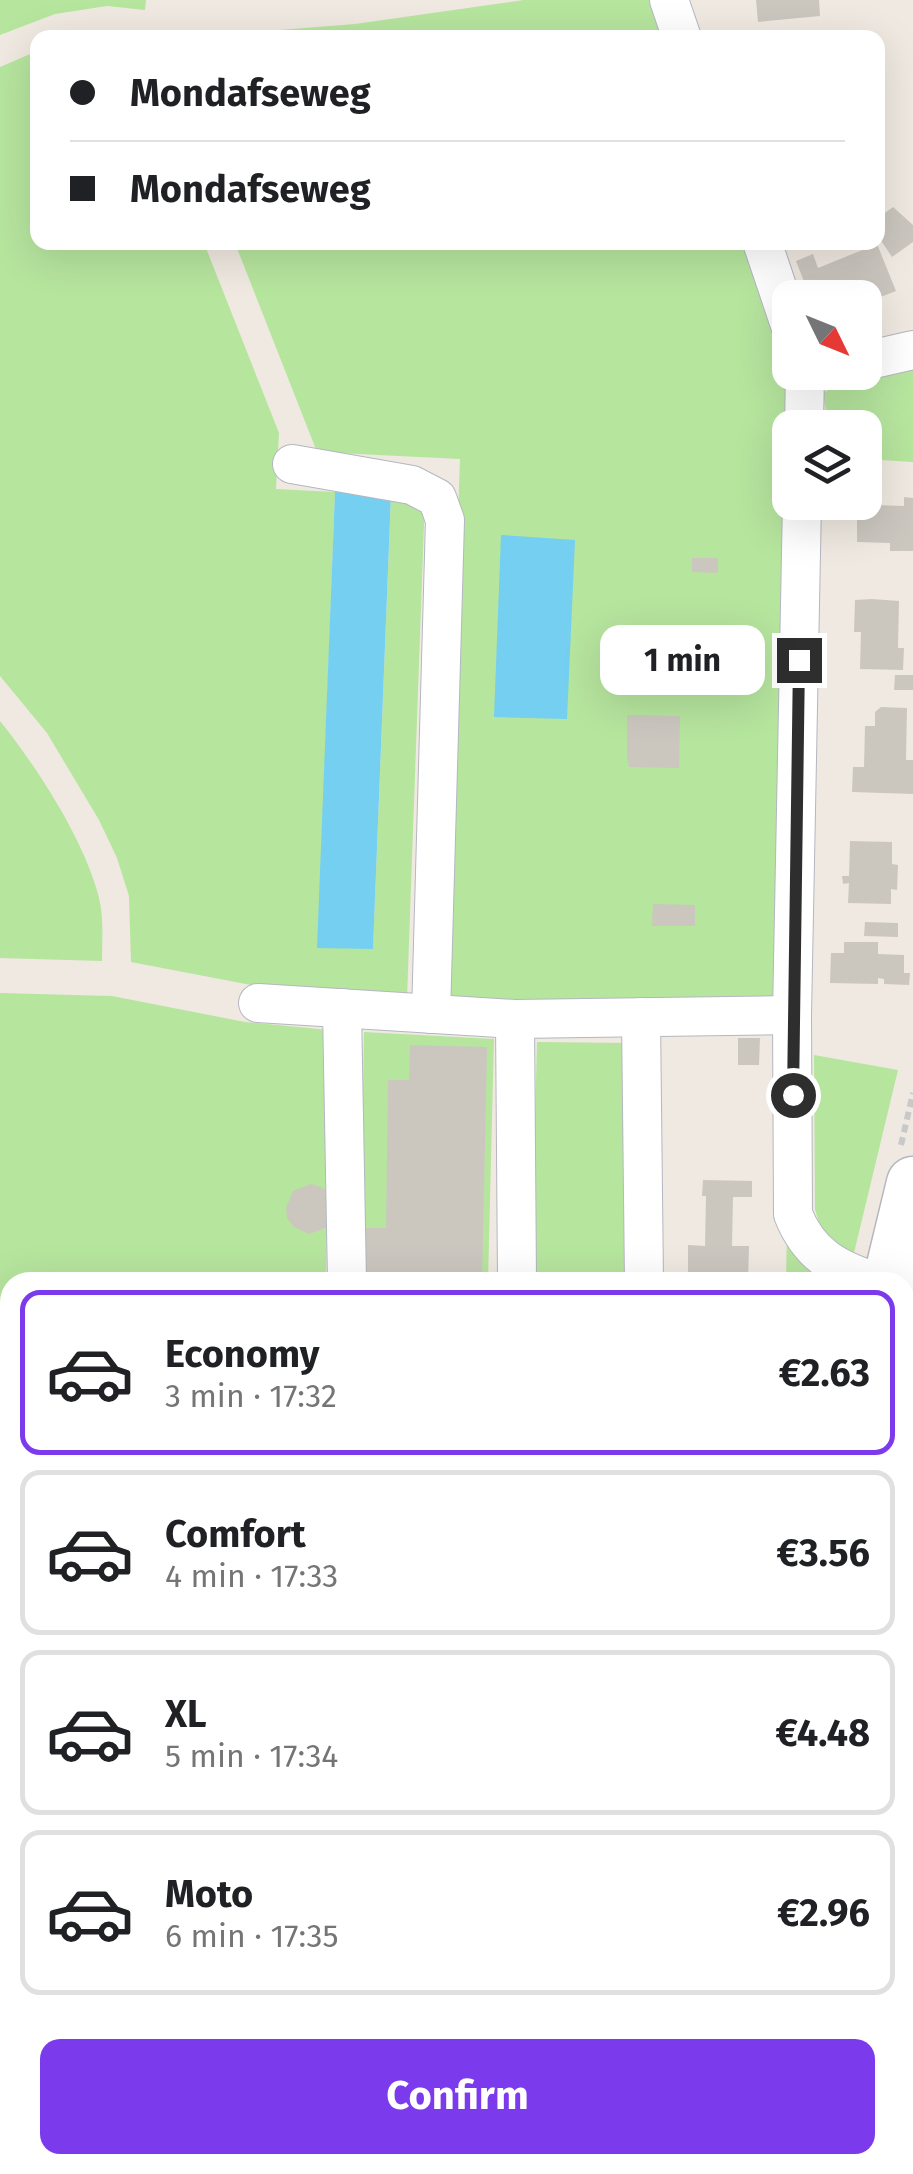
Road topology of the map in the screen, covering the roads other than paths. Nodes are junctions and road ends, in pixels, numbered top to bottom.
1 (669, 0) edge
2 (679, 30) edge
3 (765, 250) edge
4 (775, 280) edge
5 (913, 350) edge
6 (882, 357) edge
7 (292, 464) dead end
8 (802, 520) edge
9 (258, 1003) dead end
10 (342, 1008) junction
11 (431, 1014) junction
12 (792, 1015) junction
13 (641, 1017) junction
14 (515, 1019) junction
15 (913, 1182) edge
16 (347, 1272) edge
17 (518, 1272) edge
18 (644, 1272) edge
19 (847, 1272) edge
20 (891, 1272) edge

1 - 2 street
3 - 4 street
5 - 6 street
7 - 11 street
8 - 12 street
9 - 10 street
10 - 11 street
10 - 16 street
11 - 14 street
12 - 13 street
12 - 19 street
13 - 14 street
13 - 18 street
14 - 17 street
15 - 20 main road

